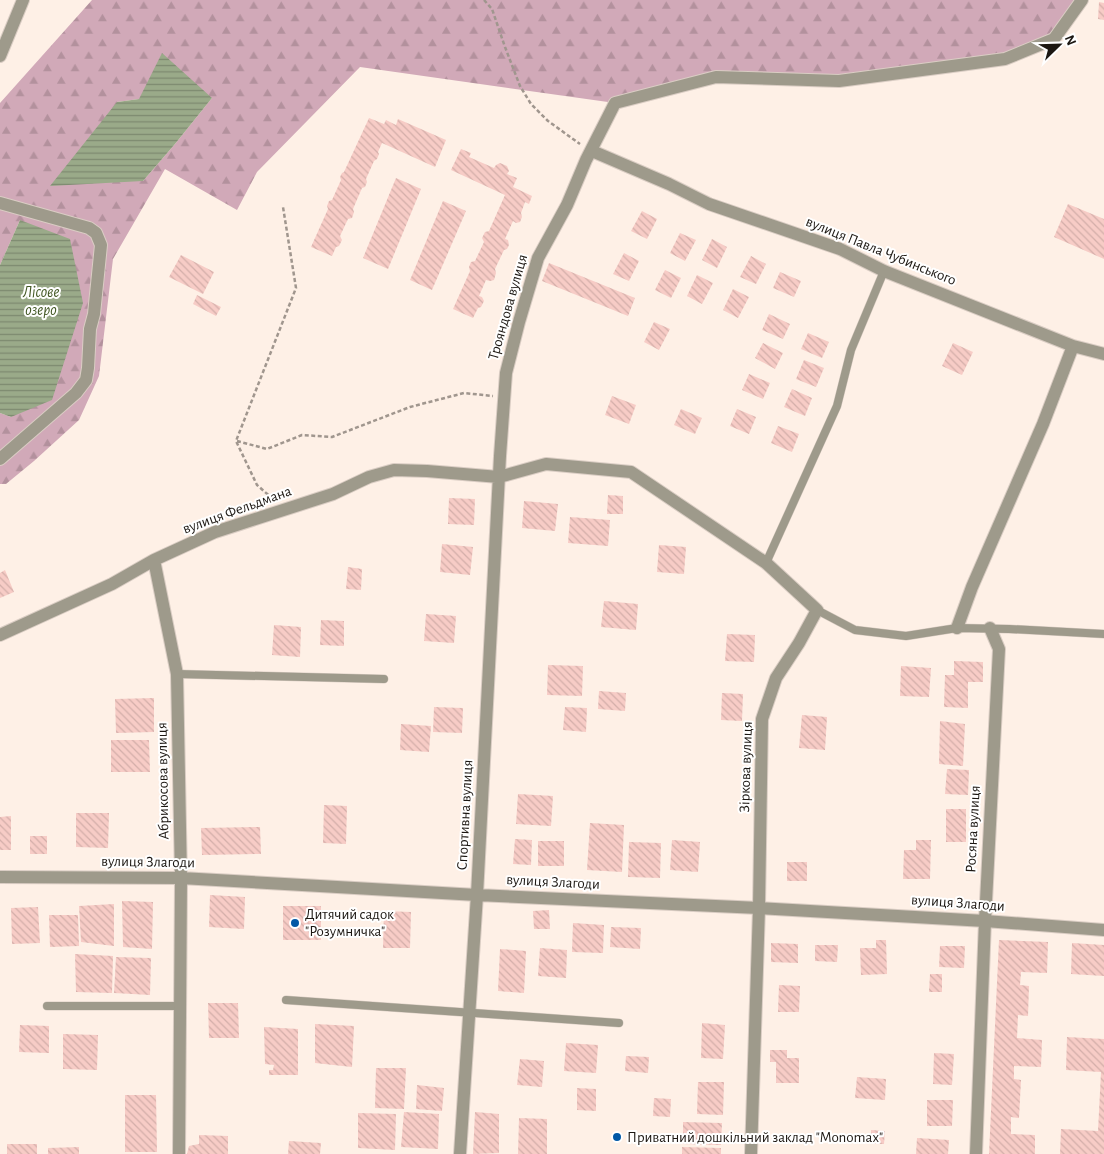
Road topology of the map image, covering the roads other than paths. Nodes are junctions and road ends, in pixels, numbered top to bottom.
1 (23, 0) edge
2 (1082, 0) edge
3 (0, 56) edge
4 (592, 151) junction
5 (0, 203) edge
6 (884, 271) junction
7 (1073, 346) junction
8 (1104, 354) edge
9 (0, 459) edge
10 (500, 477) junction
11 (154, 560) junction
12 (766, 563) junction
13 (818, 610) junction
14 (957, 628) junction
15 (990, 628) junction
16 (1104, 634) edge
17 (0, 635) edge
18 (178, 674) junction
19 (384, 679) dead end
20 (0, 877) edge
21 (181, 878) junction
22 (477, 895) junction
23 (760, 908) junction
24 (985, 921) junction
25 (1104, 930) edge
26 (286, 1000) dead end
27 (47, 1006) dead end
28 (180, 1006) junction
29 (469, 1012) junction
30 (619, 1023) dead end
31 (179, 1154) edge
32 (460, 1154) edge
33 (750, 1154) edge
34 (976, 1154) edge

1 - 3 street
2 - 4 street, Трояндова вулиця
4 - 6 street, вулиця Павла Чубинського
4 - 10 street, Трояндова вулиця
5 - 9 street
6 - 7 street, вулиця Павла Чубинського
6 - 12 lane
7 - 8 street, вулиця Павла Чубинського
7 - 14 street
10 - 11 street, вулиця Фельдмана
10 - 12 street
10 - 22 street, Спортивна вулиця
11 - 17 street, вулиця Фельдмана
11 - 18 street, Абрикосова вулиця
12 - 13 street
13 - 14 lane
13 - 23 street, Зіркова вулиця
14 - 15 lane
15 - 16 lane
15 - 24 street, Росяна вулиця
18 - 19 lane
18 - 21 street, Абрикосова вулиця
20 - 21 street, вулиця Злагоди
21 - 22 street, вулиця Злагоди
21 - 28 street, Абрикосова вулиця
22 - 23 street, вулиця Злагоди
22 - 29 street, Спортивна вулиця
23 - 24 street, вулиця Злагоди
23 - 33 street, Зіркова вулиця
24 - 25 street, вулиця Злагоди
24 - 34 street, Росяна вулиця
26 - 29 lane
27 - 28 lane
28 - 31 street, Абрикосова вулиця
29 - 30 lane
29 - 32 street, Спортивна вулиця

